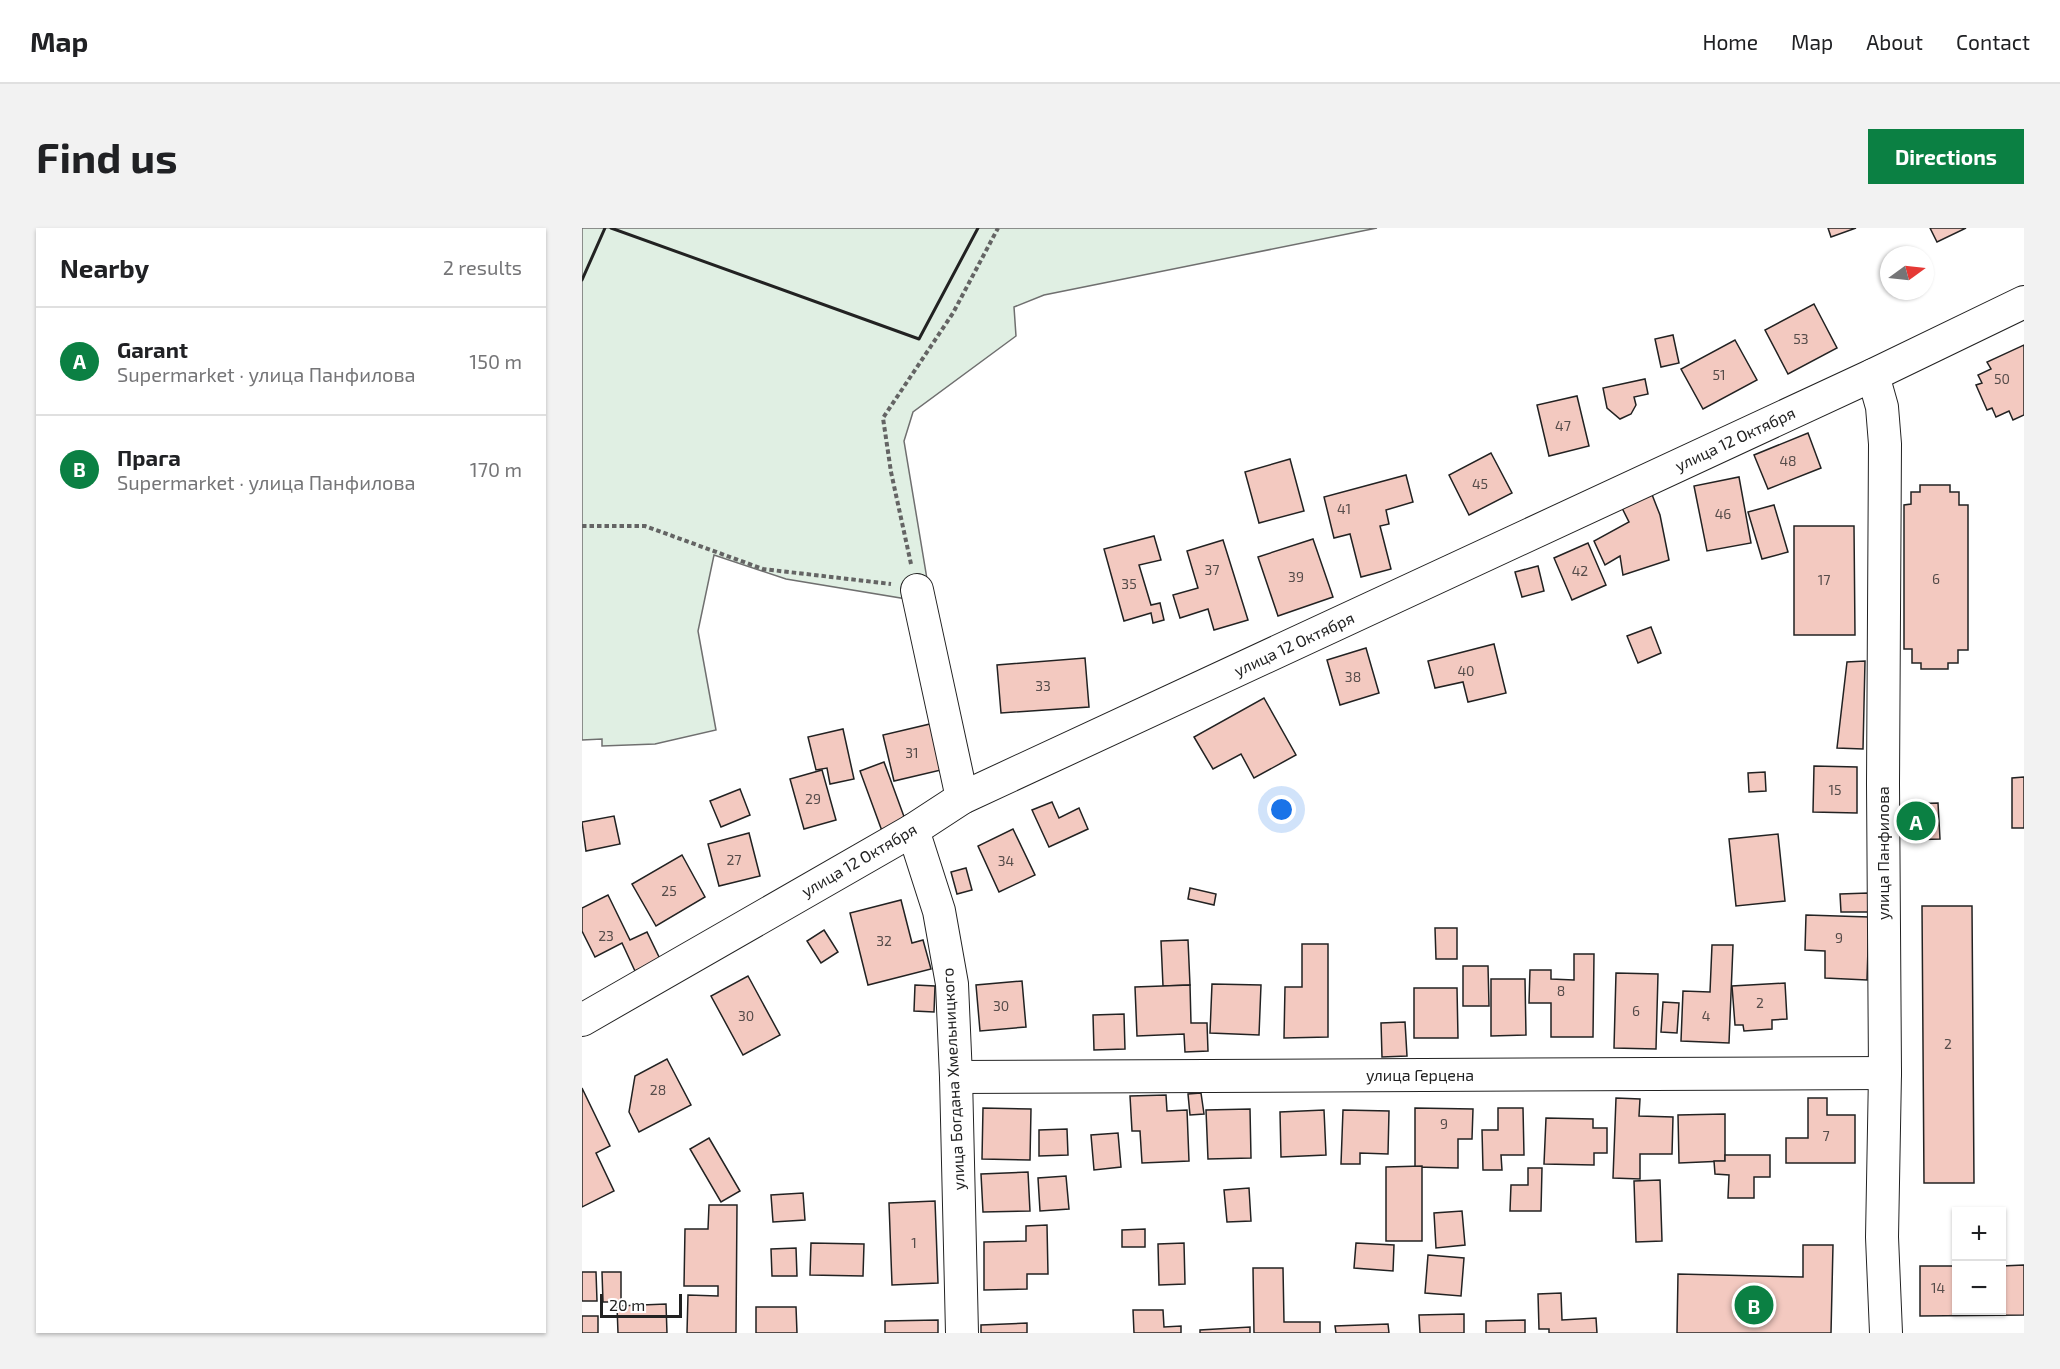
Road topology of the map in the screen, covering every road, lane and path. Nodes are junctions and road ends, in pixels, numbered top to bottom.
1 (998, 228) edge
2 (2024, 302) edge
3 (1873, 375) junction
4 (582, 526) edge
5 (916, 590) junction
6 (962, 798) junction
7 (913, 830) junction
8 (582, 1020) edge
9 (1885, 1073) junction
10 (956, 1077) junction
11 (962, 1333) edge
12 (1886, 1333) edge

1 - 5 path
2 - 3 street, улица 12 Октября
3 - 6 street, улица 12 Октября
3 - 9 street, улица Панфилова
4 - 5 path
5 - 6 street
6 - 7 street, улица 12 Октября
7 - 8 street, улица 12 Октября
7 - 10 street, улица Богдана Хмельницкого
9 - 10 street, улица Герцена
9 - 12 street, улица Панфилова
10 - 11 street, улица Богдана Хмельницкого

